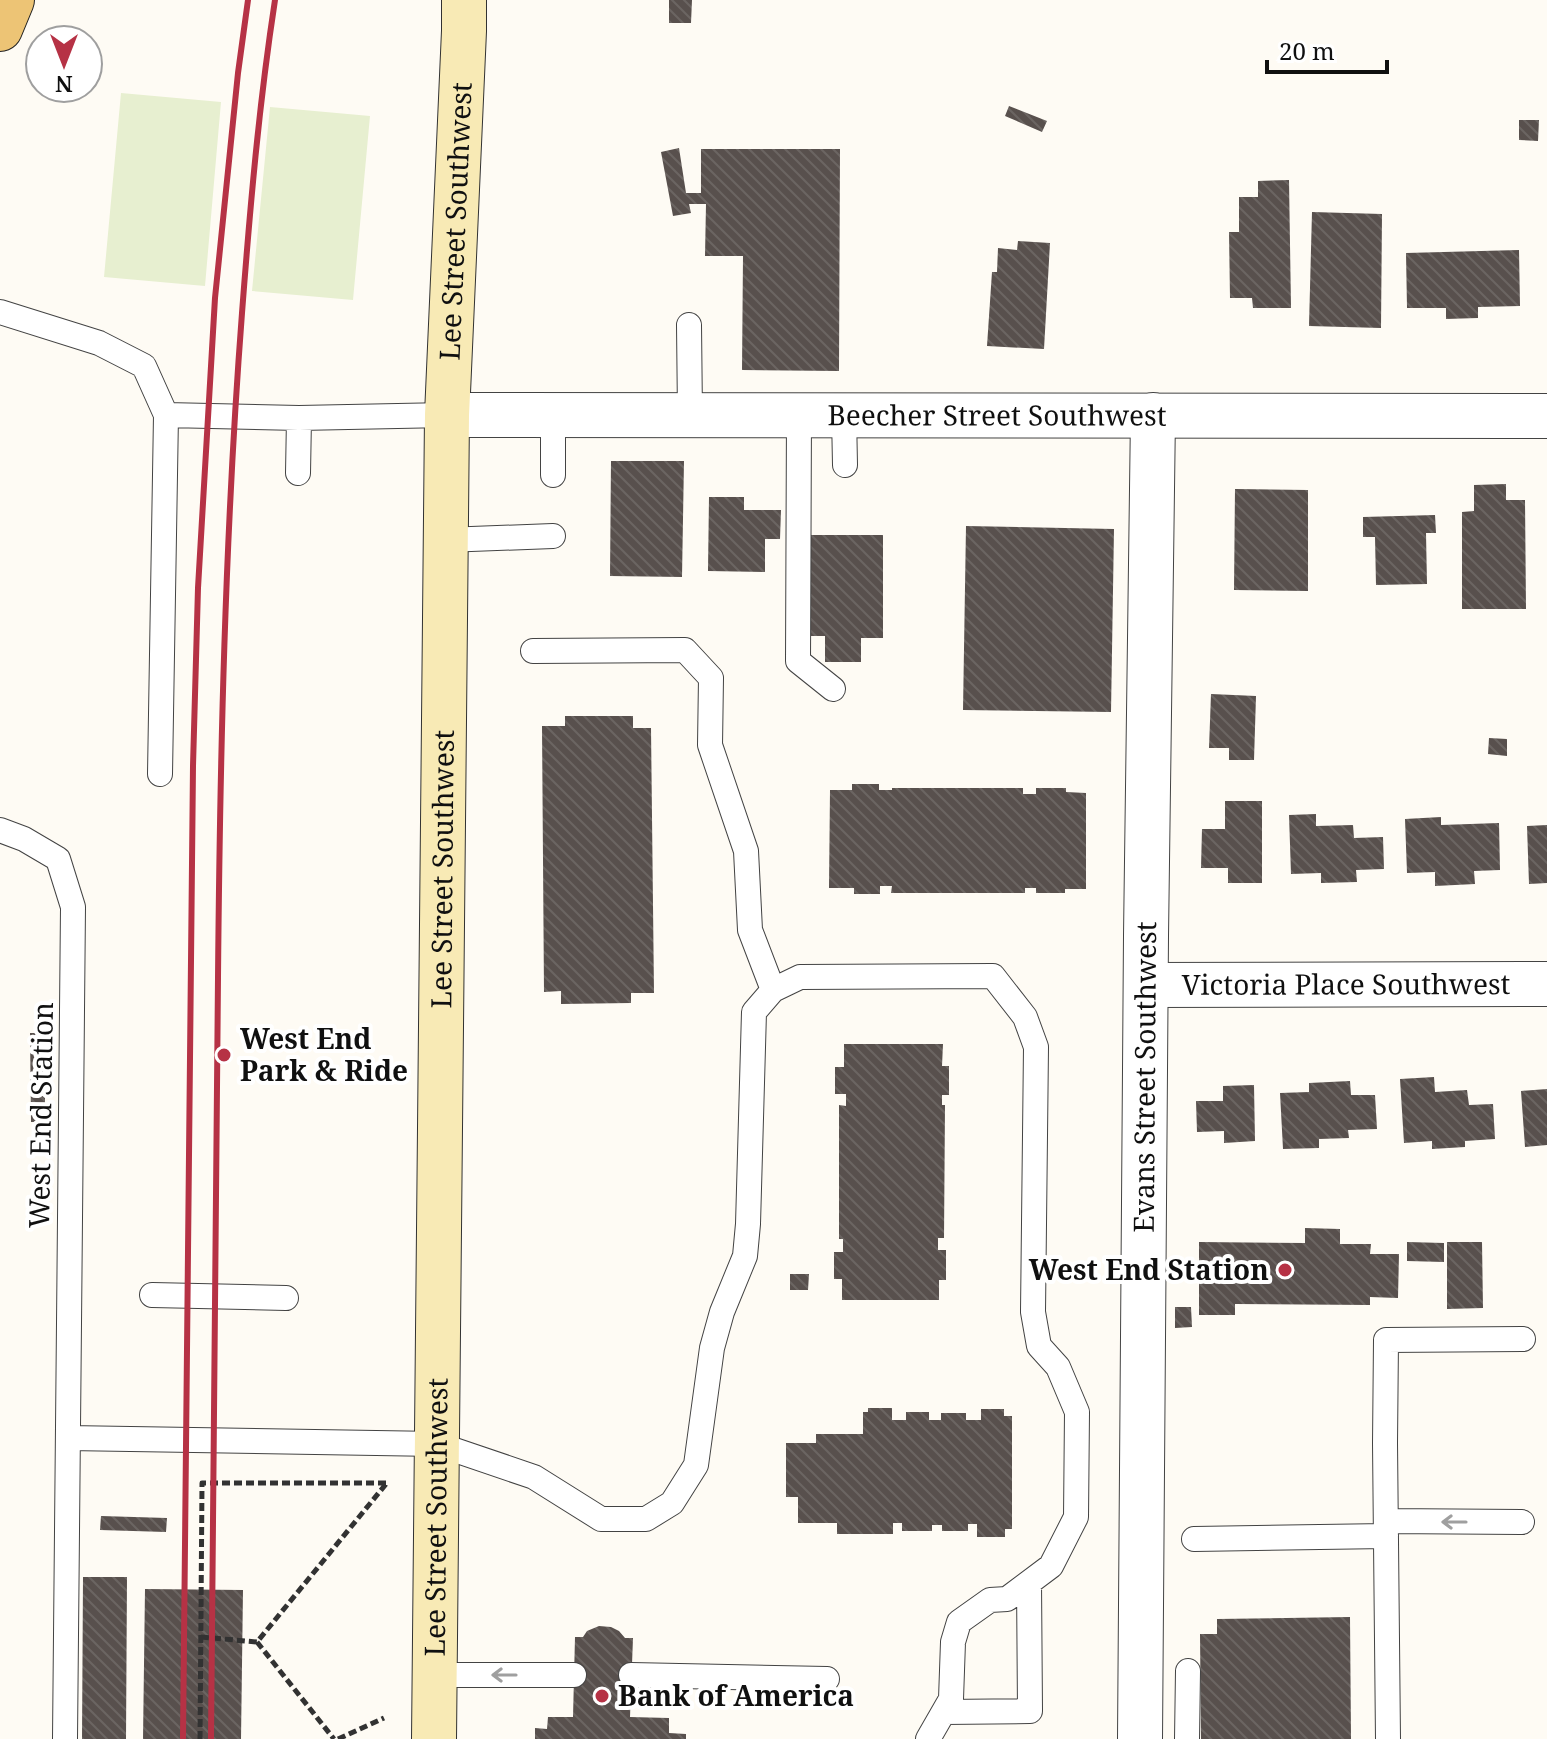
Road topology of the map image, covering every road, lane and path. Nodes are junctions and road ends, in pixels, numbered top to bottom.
1 (12, 0) edge
2 (464, 0) edge
3 (0, 29) edge
4 (0, 312) edge
5 (689, 325) dead end
6 (166, 415) junction
7 (447, 415) junction
8 (553, 415) junction
9 (690, 415) junction
10 (799, 415) junction
11 (844, 415) junction
12 (1153, 415) junction
13 (1547, 416) edge
14 (299, 418) junction
15 (845, 465) dead end
16 (298, 473) dead end
17 (553, 475) dead end
18 (553, 536) dead end
19 (445, 540) junction
20 (533, 651) dead end
21 (833, 689) dead end
22 (160, 774) dead end
23 (0, 830) edge
24 (1547, 984) edge
25 (1146, 985) junction
26 (773, 990) junction
27 (152, 1295) dead end
28 (286, 1298) dead end
29 (1523, 1339) dead end
30 (68, 1438) junction
31 (437, 1444) junction
32 (1522, 1522) dead end
33 (1386, 1529) junction
34 (1194, 1539) dead end
35 (1029, 1583) junction
36 (201, 1637) junction
37 (257, 1642) junction
38 (1188, 1671) dead end
39 (434, 1675) junction
40 (574, 1675) dead end
41 (631, 1675) dead end
42 (827, 1679) dead end
43 (944, 1712) junction
44 (384, 1718) dead end
45 (65, 1739) edge
46 (200, 1739) edge
47 (336, 1739) edge
48 (434, 1739) edge
49 (928, 1739) edge
50 (1140, 1739) edge
51 (1187, 1739) edge
52 (1388, 1739) edge

1 - 3 main road
2 - 7 street, Lee Street Southwest
4 - 6 lane
5 - 9 lane
6 - 14 lane
6 - 22 lane
7 - 8 street, Beecher Street Southwest
7 - 14 lane
7 - 19 street, Lee Street Southwest
8 - 9 street, Beecher Street Southwest
8 - 17 lane
9 - 10 street, Beecher Street Southwest
10 - 11 street, Beecher Street Southwest
10 - 21 lane
11 - 12 street, Beecher Street Southwest
11 - 15 lane
12 - 13 street, Beecher Street Southwest
12 - 25 street, Evans Street Southwest
14 - 16 lane
18 - 19 lane
19 - 31 street, Lee Street Southwest
20 - 26 lane
23 - 30 lane, West End Station
24 - 25 street, Victoria Place Southwest
25 - 50 street, Evans Street Southwest
26 - 31 lane
26 - 35 lane
27 - 28 lane
29 - 33 lane
30 - 31 lane
30 - 45 lane, West End Station
31 - 39 street, Lee Street Southwest
32 -> 33 lane
33 - 34 lane
33 - 52 lane
35 - 43 lane
35 - 43 lane
36 - 37 path
36 - 37 path
36 - 46 path
37 - 47 path
38 - 51 lane
40 -> 39 lane
39 - 48 street, Lee Street Southwest
41 - 42 lane
43 - 49 lane
44 - 47 path

